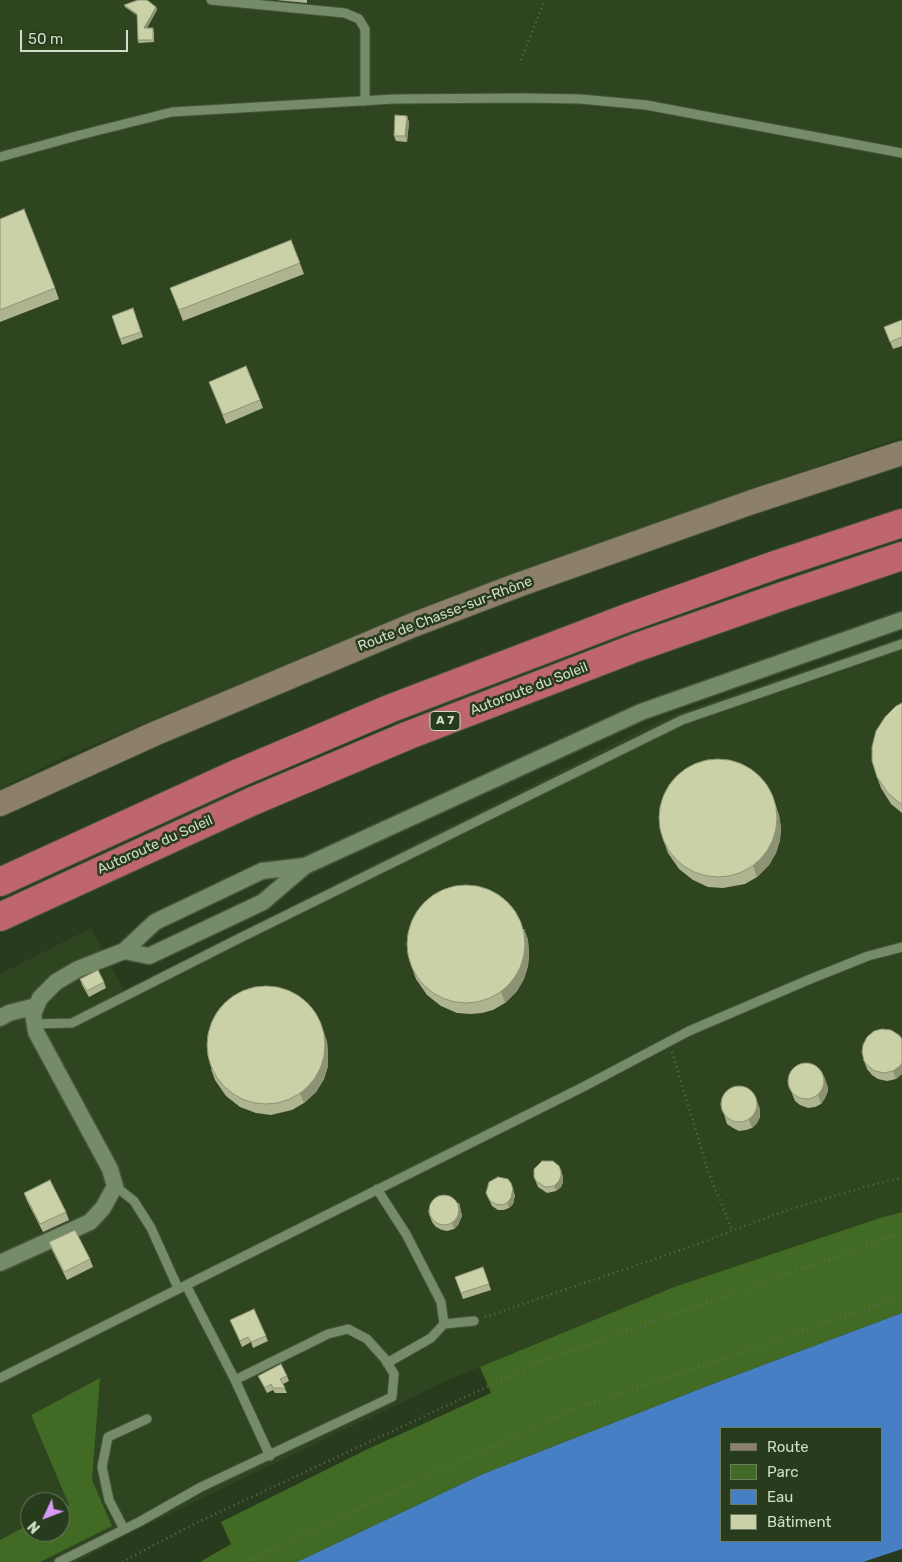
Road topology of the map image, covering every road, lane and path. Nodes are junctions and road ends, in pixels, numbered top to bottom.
1 (211, 0) edge
2 (545, 0) edge
3 (521, 60) dead end
4 (365, 101) junction
5 (902, 153) edge
6 (0, 157) edge
7 (902, 453) edge
8 (902, 523) edge
9 (902, 556) edge
10 (902, 620) edge
11 (902, 644) edge
12 (0, 804) edge
13 (305, 866) junction
14 (0, 882) edge
15 (0, 917) edge
16 (902, 947) edge
17 (124, 951) junction
18 (36, 1006) junction
19 (0, 1018) edge
20 (34, 1024) junction
21 (668, 1042) junction
22 (902, 1178) edge
23 (115, 1186) junction
24 (377, 1189) junction
25 (732, 1230) junction
26 (902, 1233) edge
27 (0, 1264) edge
28 (182, 1287) junction
29 (902, 1297) edge
30 (474, 1321) joint
31 (444, 1324) junction
32 (387, 1363) junction
33 (0, 1378) edge
34 (235, 1380) junction
35 (147, 1419) dead end
36 (270, 1456) junction
37 (124, 1529) junction
38 (59, 1562) edge
39 (122, 1562) edge
40 (244, 1562) edge

1 - 4 lane
2 - 3 path
4 - 5 lane
4 - 6 lane
7 - 12 main road, Route de Chasse-sur-Rhône
8 - 14 highway, A 7
9 - 15 highway, Autoroute du Soleil / A 7
10 - 13 street
11 - 20 lane
13 - 17 street
13 - 17 street
16 - 21 lane
17 - 18 street
18 - 19 street
18 - 20 street
20 - 23 street
21 - 24 lane
21 - 25 path
22 - 25 path
23 - 27 street
23 - 28 lane
24 - 28 lane
24 - 31 lane
25 - 30 path
26 - 39 path
28 - 33 lane
28 - 34 lane
29 - 40 path
30 - 31 lane
31 - 32 lane
32 - 34 lane
32 - 36 lane
34 - 36 lane
35 - 37 lane
36 - 37 lane
37 - 38 lane

